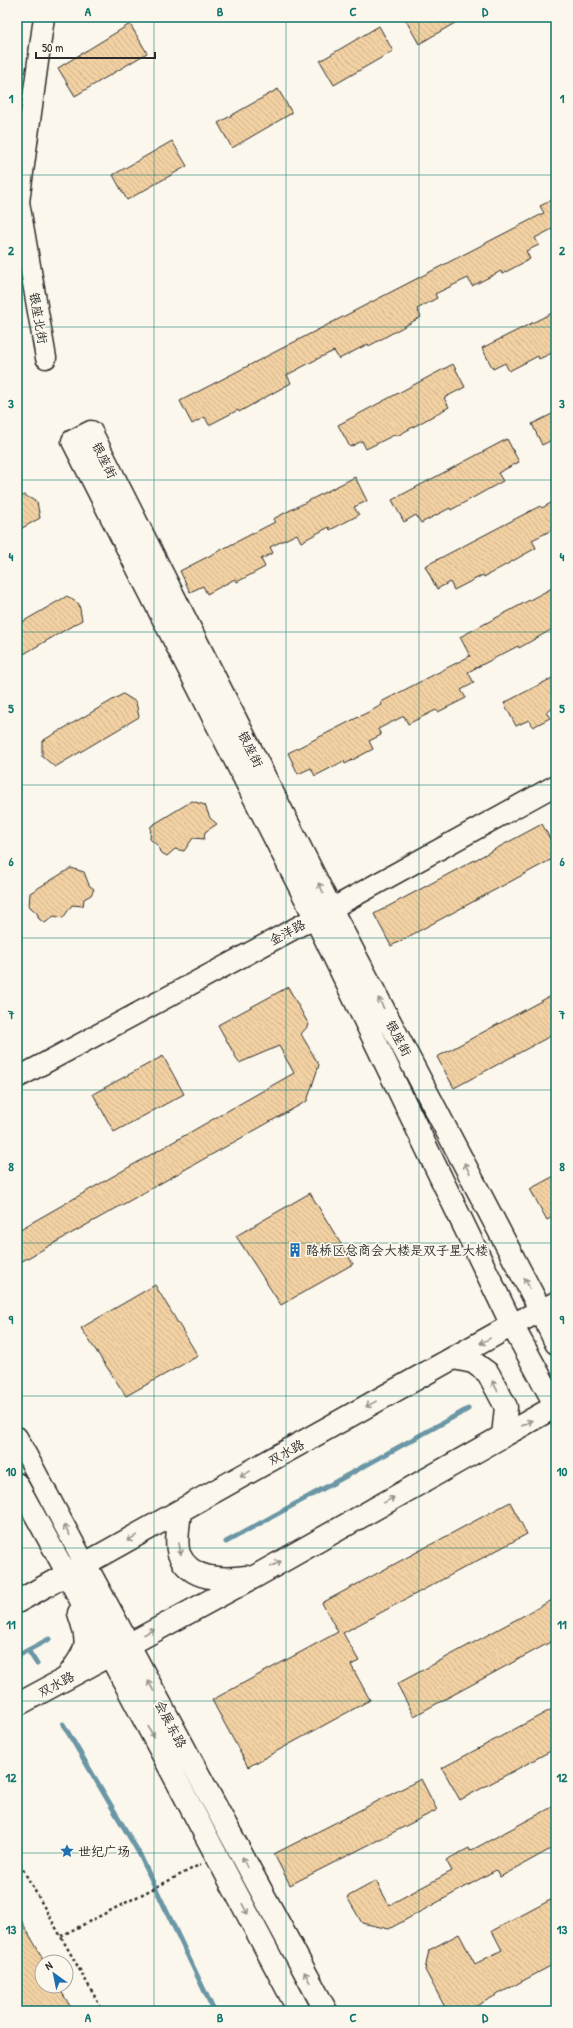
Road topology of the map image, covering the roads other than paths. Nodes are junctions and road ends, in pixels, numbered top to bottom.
1 (44, 17) edge
2 (46, 358) dead end
3 (556, 785) edge
4 (323, 913) junction
5 (17, 1078) edge
6 (549, 1307) edge
7 (512, 1325) junction
8 (556, 1343) edge
9 (454, 1358) junction
10 (556, 1406) edge
11 (503, 1436) junction
12 (17, 1437) edge
13 (17, 1483) edge
14 (180, 1511) junction
15 (76, 1569) junction
16 (256, 1576) junction
17 (26, 1598) edge
18 (119, 1649) junction
19 (66, 1678) junction
20 (17, 1705) edge
21 (299, 2011) edge
22 (326, 2011) edge

1 - 2 street, 银座北街
3 - 4 street, 金洋路
4 -> 4 main road, 银座街
4 - 5 street, 金洋路
6 -> 4 main road, 银座街
4 - 7 main road, 银座街
6 - 7 main road, 双水路
6 - 8 main road, 银座街
7 -> 9 main road, 双水路
7 - 10 main road, 银座街
11 -> 9 main road
9 -> 14 main road, 双水路
11 -> 10 main road, 双水路
16 -> 11 main road, 双水路
15 -> 12 street, 会展东路
13 - 15 street, 会展东路
14 -> 15 main road, 双水路
14 -> 16 main road
15 - 17 main road, 双水路
15 - 18 main road, 会展东路
18 -> 16 main road, 双水路
17 - 19 main road
18 - 19 main road, 双水路
18 -> 21 main road, 会展东路
22 -> 18 main road, 会展东路
19 - 20 main road, 双水路

